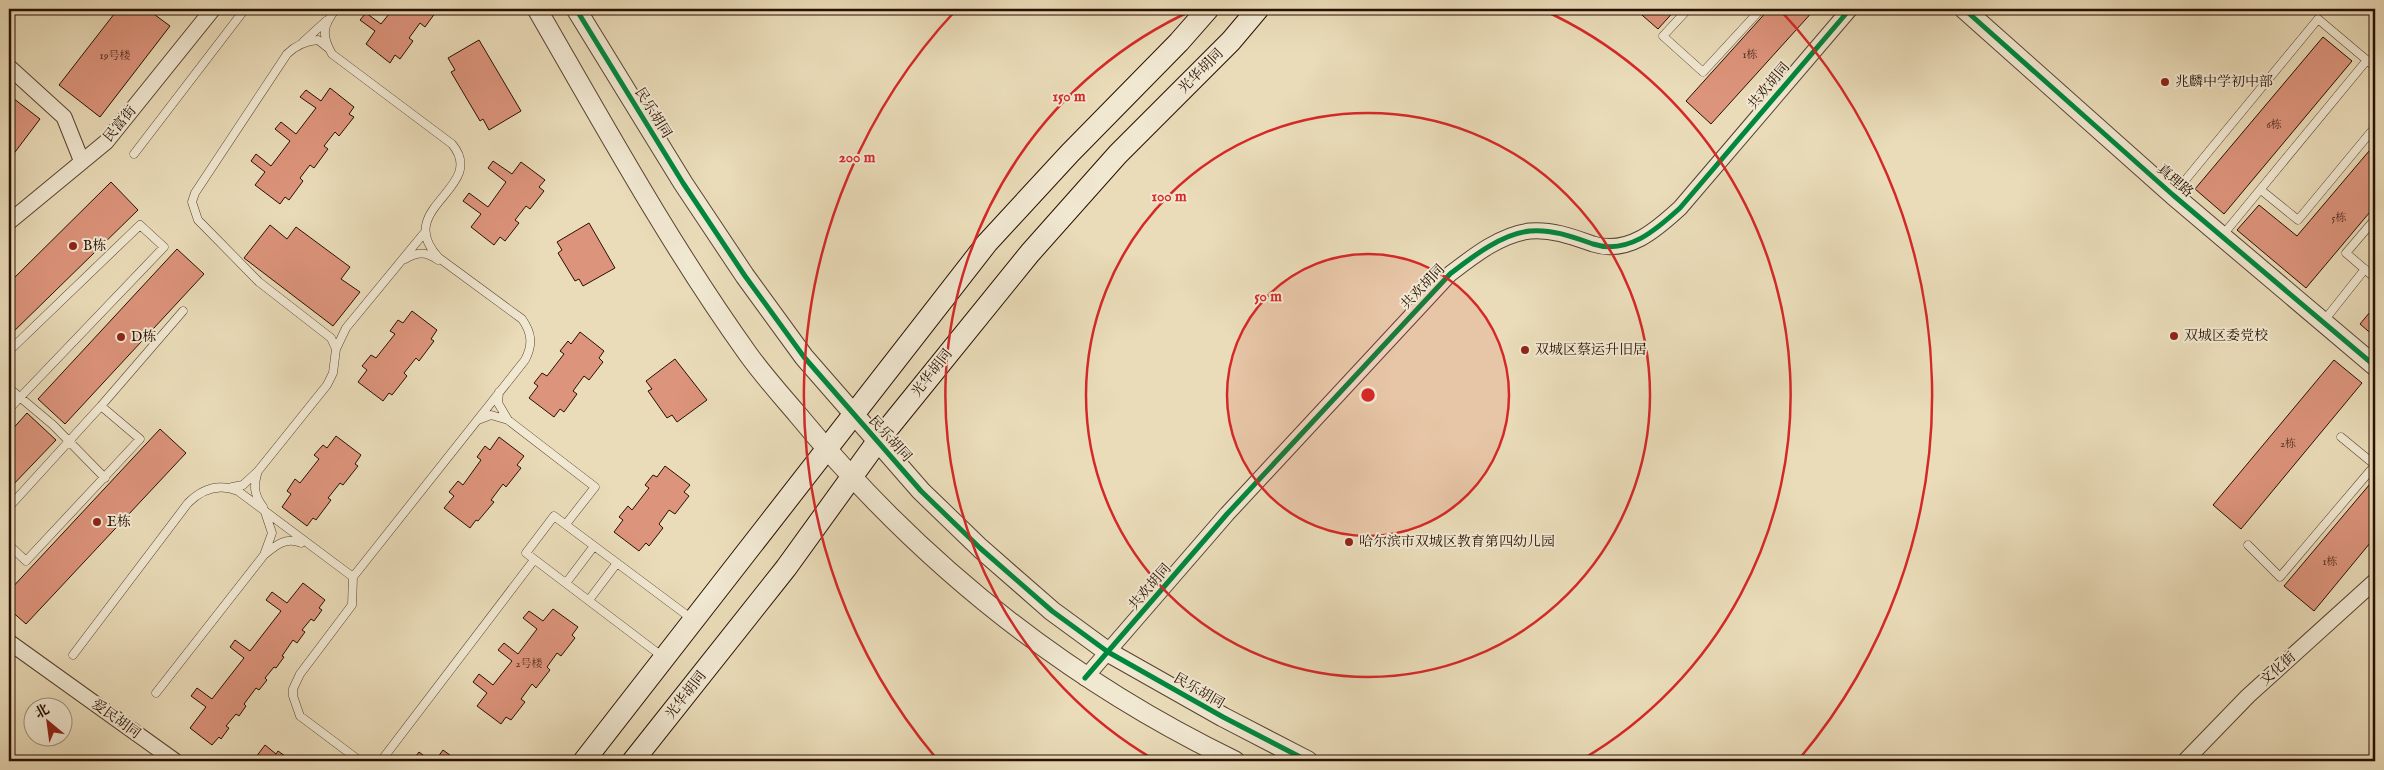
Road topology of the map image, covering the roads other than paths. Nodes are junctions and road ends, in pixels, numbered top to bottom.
1 (213, 9) edge
2 (246, 9) edge
3 (336, 9) edge
4 (536, 9) edge
5 (576, 9) edge
6 (1208, 9) edge
7 (1258, 9) edge
8 (1688, 9) edge
9 (1761, 9) edge
10 (1850, 9) edge
11 (1964, 9) edge
12 (329, 18) junction
13 (301, 43) junction
14 (332, 54) junction
15 (2367, 60) junction
16 (9, 67) edge
17 (2375, 67) edge
18 (2375, 126) edge
19 (134, 154) dead end
20 (82, 162) junction
21 (2261, 190) junction
22 (2173, 195) junction
23 (2375, 219) edge
24 (9, 222) edge
25 (425, 232) junction
26 (2222, 236) junction
27 (399, 263) junction
28 (2364, 269) junction
29 (2375, 278) edge
30 (473, 282) junction
31 (183, 311) dead end
32 (2323, 322) junction
33 (336, 349) junction
34 (9, 351) edge
35 (2375, 366) edge
36 (9, 388) edge
37 (500, 391) junction
38 (20, 398) junction
39 (101, 406) junction
40 (9, 409) edge
41 (852, 414) junction
42 (508, 420) junction
43 (473, 424) junction
44 (2341, 437) dead end
45 (69, 442) junction
46 (877, 442) junction
47 (825, 448) junction
48 (258, 471) junction
49 (851, 477) junction
50 (105, 478) junction
51 (229, 487) junction
52 (9, 507) edge
53 (266, 512) junction
54 (566, 524) junction
55 (9, 545) edge
56 (2248, 545) dead end
57 (594, 546) junction
58 (311, 547) junction
59 (264, 555) junction
60 (534, 560) junction
61 (617, 563) junction
62 (353, 577) junction
63 (2375, 580) edge
64 (566, 583) junction
65 (589, 600) junction
66 (693, 620) junction
67 (9, 642) edge
68 (1108, 652) junction
69 (73, 655) dead end
70 (664, 657) junction
71 (1085, 678) junction
72 (156, 693) dead end
73 (175, 761) edge
74 (360, 761) edge
75 (381, 761) edge
76 (584, 761) edge
77 (633, 761) edge
78 (1235, 761) edge
79 (1308, 761) edge
80 (2185, 761) edge

1 - 20 street, 民富街
2 - 19 lane
3 - 12 lane
4 - 47 street
5 - 41 street, 民乐胡同
6 - 41 main road
7 - 46 main road, 光华胡同
8 - 9 lane
10 - 68 street, 共欢胡同
11 - 22 street, 真理路
12 - 13 lane
12 - 14 lane
13 - 14 lane
13 - 33 lane
14 - 25 lane
15 - 17 lane
15 - 21 lane
15 - 22 lane
16 - 20 street
18 - 21 lane
20 - 24 street, 民富街
21 - 26 lane
22 - 26 street, 真理路
23 - 28 lane
25 - 27 lane
25 - 30 lane
26 - 32 street, 真理路
27 - 30 lane
27 - 33 lane
28 - 29 lane
28 - 32 lane
30 - 37 lane
31 - 39 lane
32 - 35 street, 真理路
33 - 48 lane
34 - 38 lane
36 - 38 lane
37 - 42 lane
37 - 43 lane
38 - 40 lane
38 - 45 lane
39 - 45 lane
39 - 50 lane
41 - 46 street, 民乐胡同
41 - 47 main road
42 - 43 lane
42 - 54 lane
43 - 62 lane
44 - 56 lane
45 - 50 lane
45 - 52 lane
46 - 49 main road, 光华胡同
46 - 68 street, 民乐胡同
47 - 49 street
47 - 66 main road
48 - 51 lane
48 - 53 lane
49 - 71 street
49 - 77 main road, 光华胡同
50 - 55 lane
51 - 53 lane
51 - 69 lane
53 - 58 lane
53 - 59 lane
54 - 57 lane
54 - 60 lane
57 - 61 lane
57 - 64 lane
58 - 59 lane
58 - 62 lane
59 - 72 lane
60 - 64 lane
60 - 75 lane
61 - 65 lane
61 - 66 lane
62 - 74 lane
63 - 80 street, 文化街
64 - 65 lane
65 - 70 lane
66 - 70 main road
67 - 73 street, 爱民胡同
68 - 71 street, 共欢胡同
68 - 79 street, 民乐胡同
70 - 76 main road
71 - 78 street

